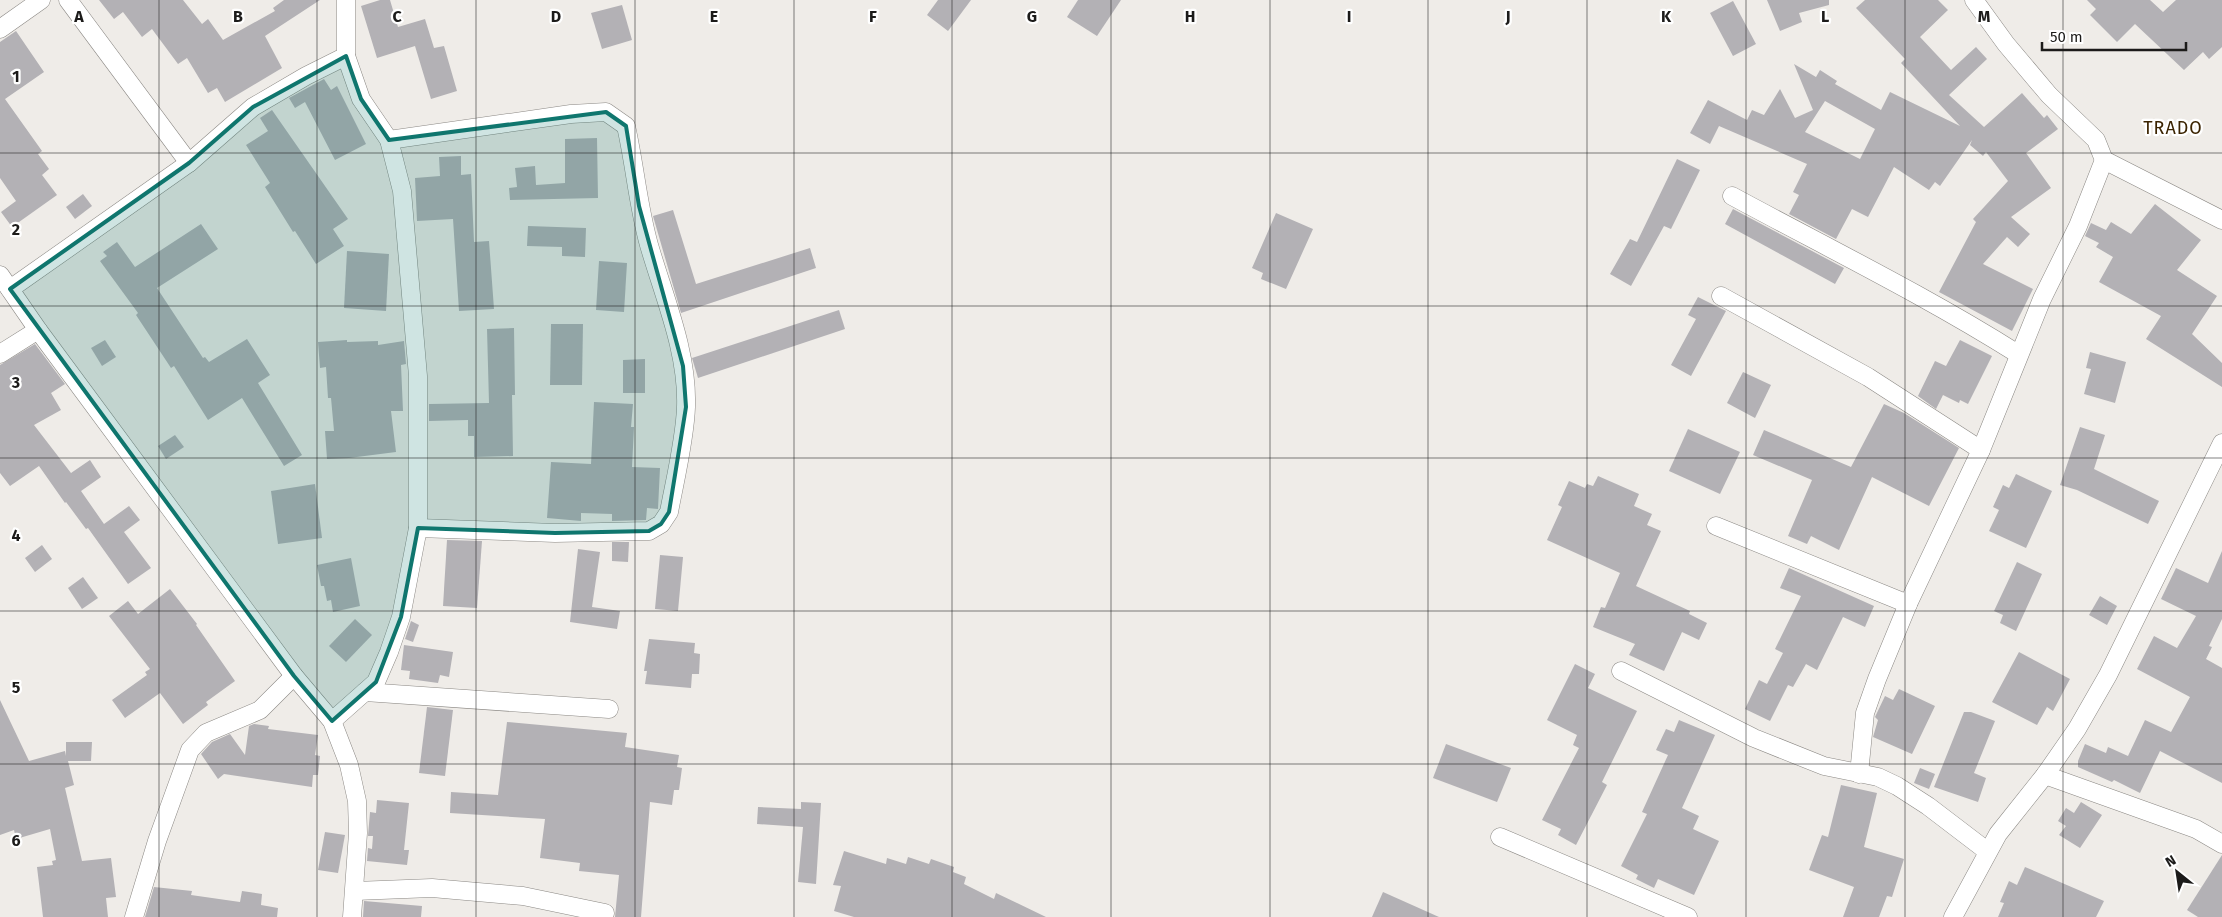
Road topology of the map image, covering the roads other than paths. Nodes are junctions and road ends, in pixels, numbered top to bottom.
1 (41, 0) edge
2 (68, 0) edge
3 (346, 0) edge
4 (1974, 0) edge
5 (0, 29) edge
6 (346, 56) junction
7 (389, 140) junction
8 (2104, 160) junction
9 (189, 163) junction
10 (1732, 196) dead end
11 (2222, 220) edge
12 (5, 282) edge
13 (1721, 296) dead end
14 (38, 330) junction
15 (0, 354) edge
16 (2018, 354) junction
17 (2222, 443) edge
18 (1981, 450) junction
19 (1716, 526) dead end
20 (418, 528) junction
21 (1908, 604) junction
22 (1621, 671) dead end
23 (294, 676) junction
24 (365, 692) junction
25 (609, 709) dead end
26 (332, 721) junction
27 (1860, 774) junction
28 (2045, 775) junction
29 (1500, 837) dead end
30 (2222, 844) edge
31 (1987, 851) junction
32 (355, 891) junction
33 (605, 913) dead end
34 (134, 917) edge
35 (352, 917) edge
36 (1688, 917) edge
37 (1953, 917) edge

1 - 5 street
2 - 9 street
3 - 6 street
4 - 8 street
6 - 7 street
6 - 9 street
7 - 20 street
7 - 20 street
8 - 11 street
8 - 16 street
9 - 12 street
10 - 16 street
12 - 14 street
13 - 18 street
14 - 15 street
14 - 23 street
16 - 18 street
17 - 28 street
18 - 21 street
19 - 21 street
20 - 24 street
21 - 27 street
22 - 27 street
23 - 26 street
23 - 34 street
24 - 25 street
24 - 26 street
26 - 32 street
27 - 31 street
28 - 30 street
28 - 31 street
29 - 36 street
31 - 37 street
32 - 33 street
32 - 35 street

